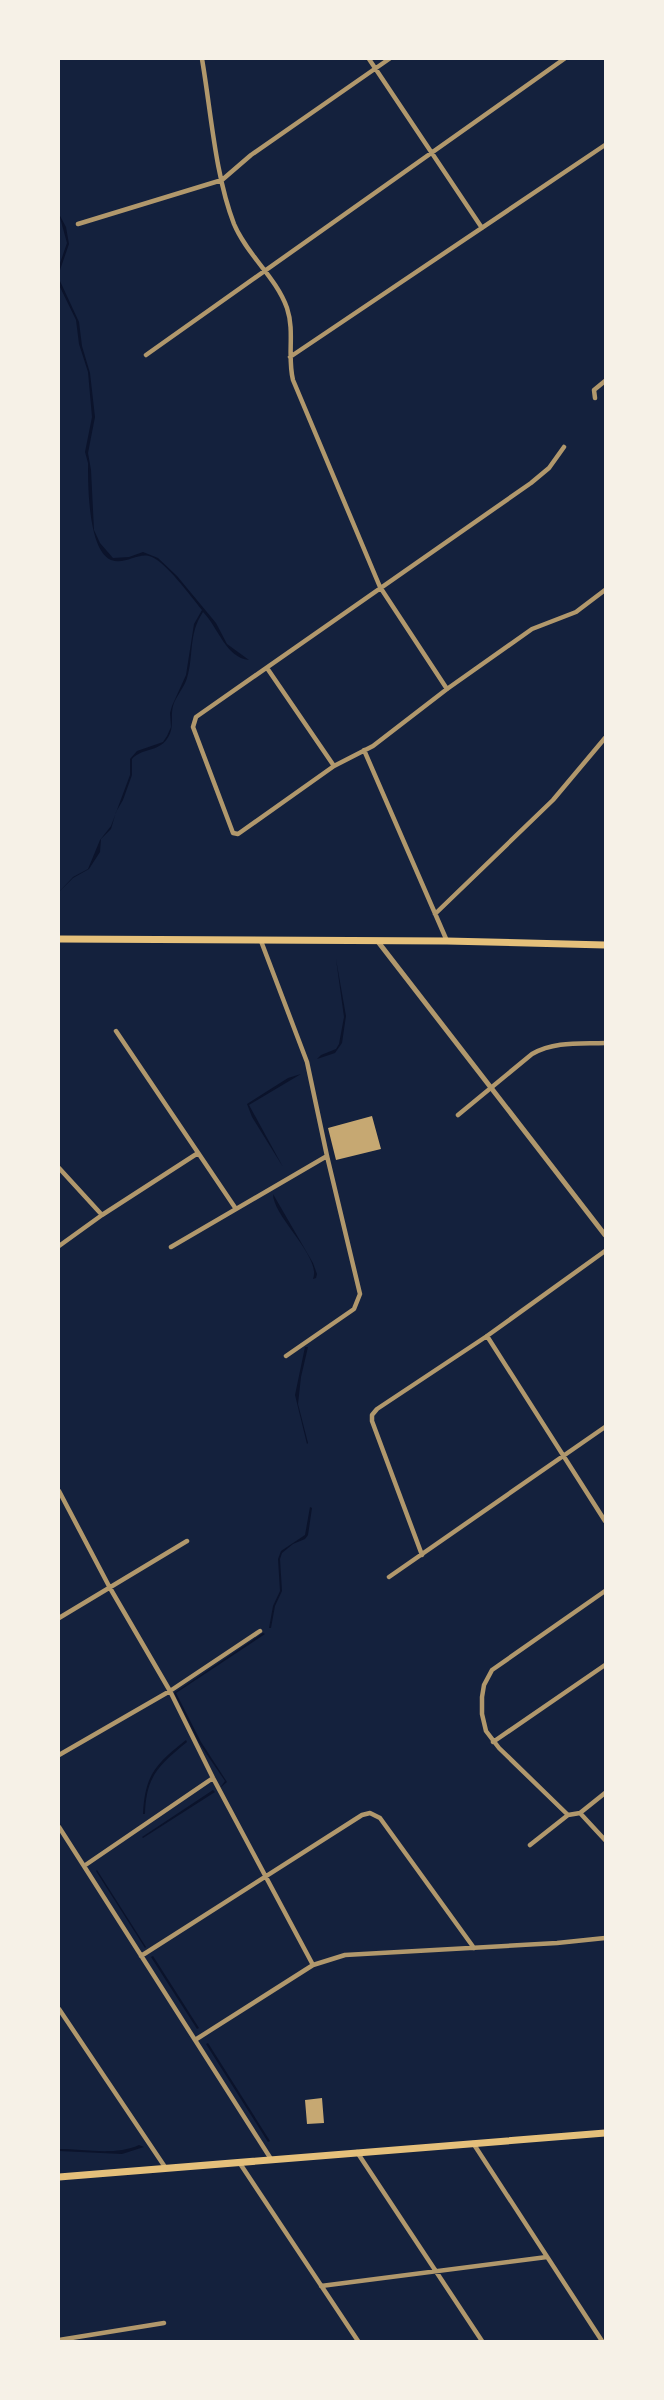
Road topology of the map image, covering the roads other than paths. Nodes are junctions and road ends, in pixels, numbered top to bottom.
1 (202, 59) edge
2 (369, 59) edge
3 (390, 59) edge
4 (564, 59) edge
5 (375, 68) junction
6 (605, 145) edge
7 (430, 152) junction
8 (222, 180) junction
9 (78, 224) dead end
10 (482, 228) junction
11 (264, 271) junction
12 (146, 355) dead end
13 (290, 357) junction
14 (605, 381) edge
15 (594, 398) dead end
16 (564, 447) dead end
17 (380, 587) junction
18 (605, 590) edge
19 (267, 668) junction
20 (447, 689) junction
21 (605, 738) edge
22 (364, 750) junction
23 (334, 766) junction
24 (436, 914) junction
25 (59, 939) edge
26 (261, 941) junction
27 (447, 941) junction
28 (379, 943) junction
29 (605, 945) edge
30 (116, 1031) dead end
31 (605, 1043) edge
32 (491, 1088) junction
33 (458, 1115) dead end
34 (198, 1153) junction
35 (327, 1156) junction
36 (59, 1168) edge
37 (236, 1209) junction
38 (102, 1215) junction
39 (605, 1235) edge
40 (59, 1246) edge
41 (171, 1247) dead end
42 (605, 1251) edge
43 (487, 1336) junction
44 (286, 1356) dead end
45 (605, 1427) edge
46 (564, 1456) junction
47 (59, 1491) edge
48 (605, 1521) edge
49 (187, 1541) dead end
50 (422, 1555) junction
51 (389, 1577) dead end
52 (110, 1588) junction
53 (605, 1591) edge
54 (59, 1618) edge
55 (260, 1631) dead end
56 (605, 1665) edge
57 (170, 1691) junction
58 (493, 1742) junction
59 (59, 1755) edge
60 (213, 1778) junction
61 (605, 1794) edge
62 (580, 1812) junction
63 (568, 1815) junction
64 (60, 1830) edge
65 (605, 1840) edge
66 (530, 1844) dead end
67 (84, 1866) junction
68 (265, 1876) junction
69 (605, 1938) edge
70 (474, 1948) junction
71 (141, 1956) junction
72 (313, 1965) junction
73 (59, 2009) edge
74 (195, 2040) junction
75 (605, 2133) edge
76 (473, 2143) junction
77 (357, 2152) junction
78 (271, 2159) junction
79 (239, 2162) junction
80 (165, 2167) junction
81 (59, 2176) edge
82 (547, 2257) junction
83 (436, 2272) junction
84 (321, 2286) junction
85 (164, 2322) dead end
86 (59, 2340) edge
87 (358, 2341) edge
88 (482, 2341) edge
89 (602, 2341) edge

1 - 8 street
2 - 5 street
3 - 5 street
4 - 7 street
5 - 7 street
5 - 8 street
6 - 10 street
7 - 10 street
7 - 11 street
8 - 9 street
8 - 11 street
10 - 13 street
11 - 12 street
11 - 13 street
13 - 17 street
14 - 15 street
16 - 17 street
17 - 19 street
17 - 20 street
18 - 20 street
19 - 23 street
19 - 23 street
20 - 22 street
21 - 24 street
22 - 23 street
22 - 24 street
24 - 27 street
25 - 26 main road
26 - 28 main road
26 - 35 street
27 - 28 main road
27 - 29 main road
28 - 32 street
30 - 34 street
31 - 32 street
32 - 33 street
32 - 39 street
34 - 37 street
34 - 38 street
35 - 37 street
35 - 44 street
36 - 38 street
37 - 41 street
38 - 40 street
42 - 43 street
43 - 46 street
43 - 50 street
45 - 46 street
46 - 48 street
46 - 50 street
47 - 52 street
49 - 52 street
50 - 51 street
52 - 54 street
52 - 57 street
53 - 58 street
55 - 57 street
56 - 58 street
57 - 59 street
57 - 60 street
58 - 63 street
60 - 67 street
60 - 68 street
61 - 62 street
62 - 63 street
62 - 65 street
63 - 66 street
64 - 67 street
67 - 71 street
68 - 70 street
68 - 71 street
68 - 72 street
69 - 70 street
70 - 72 street
71 - 74 street
72 - 74 street
73 - 80 street
74 - 78 street
75 - 76 main road
76 - 77 main road
76 - 82 street
77 - 78 main road
77 - 83 street
78 - 79 main road
79 - 80 main road
79 - 84 street
80 - 81 main road
82 - 83 street
82 - 89 street
83 - 84 street
83 - 88 street
84 - 87 street
85 - 86 street

